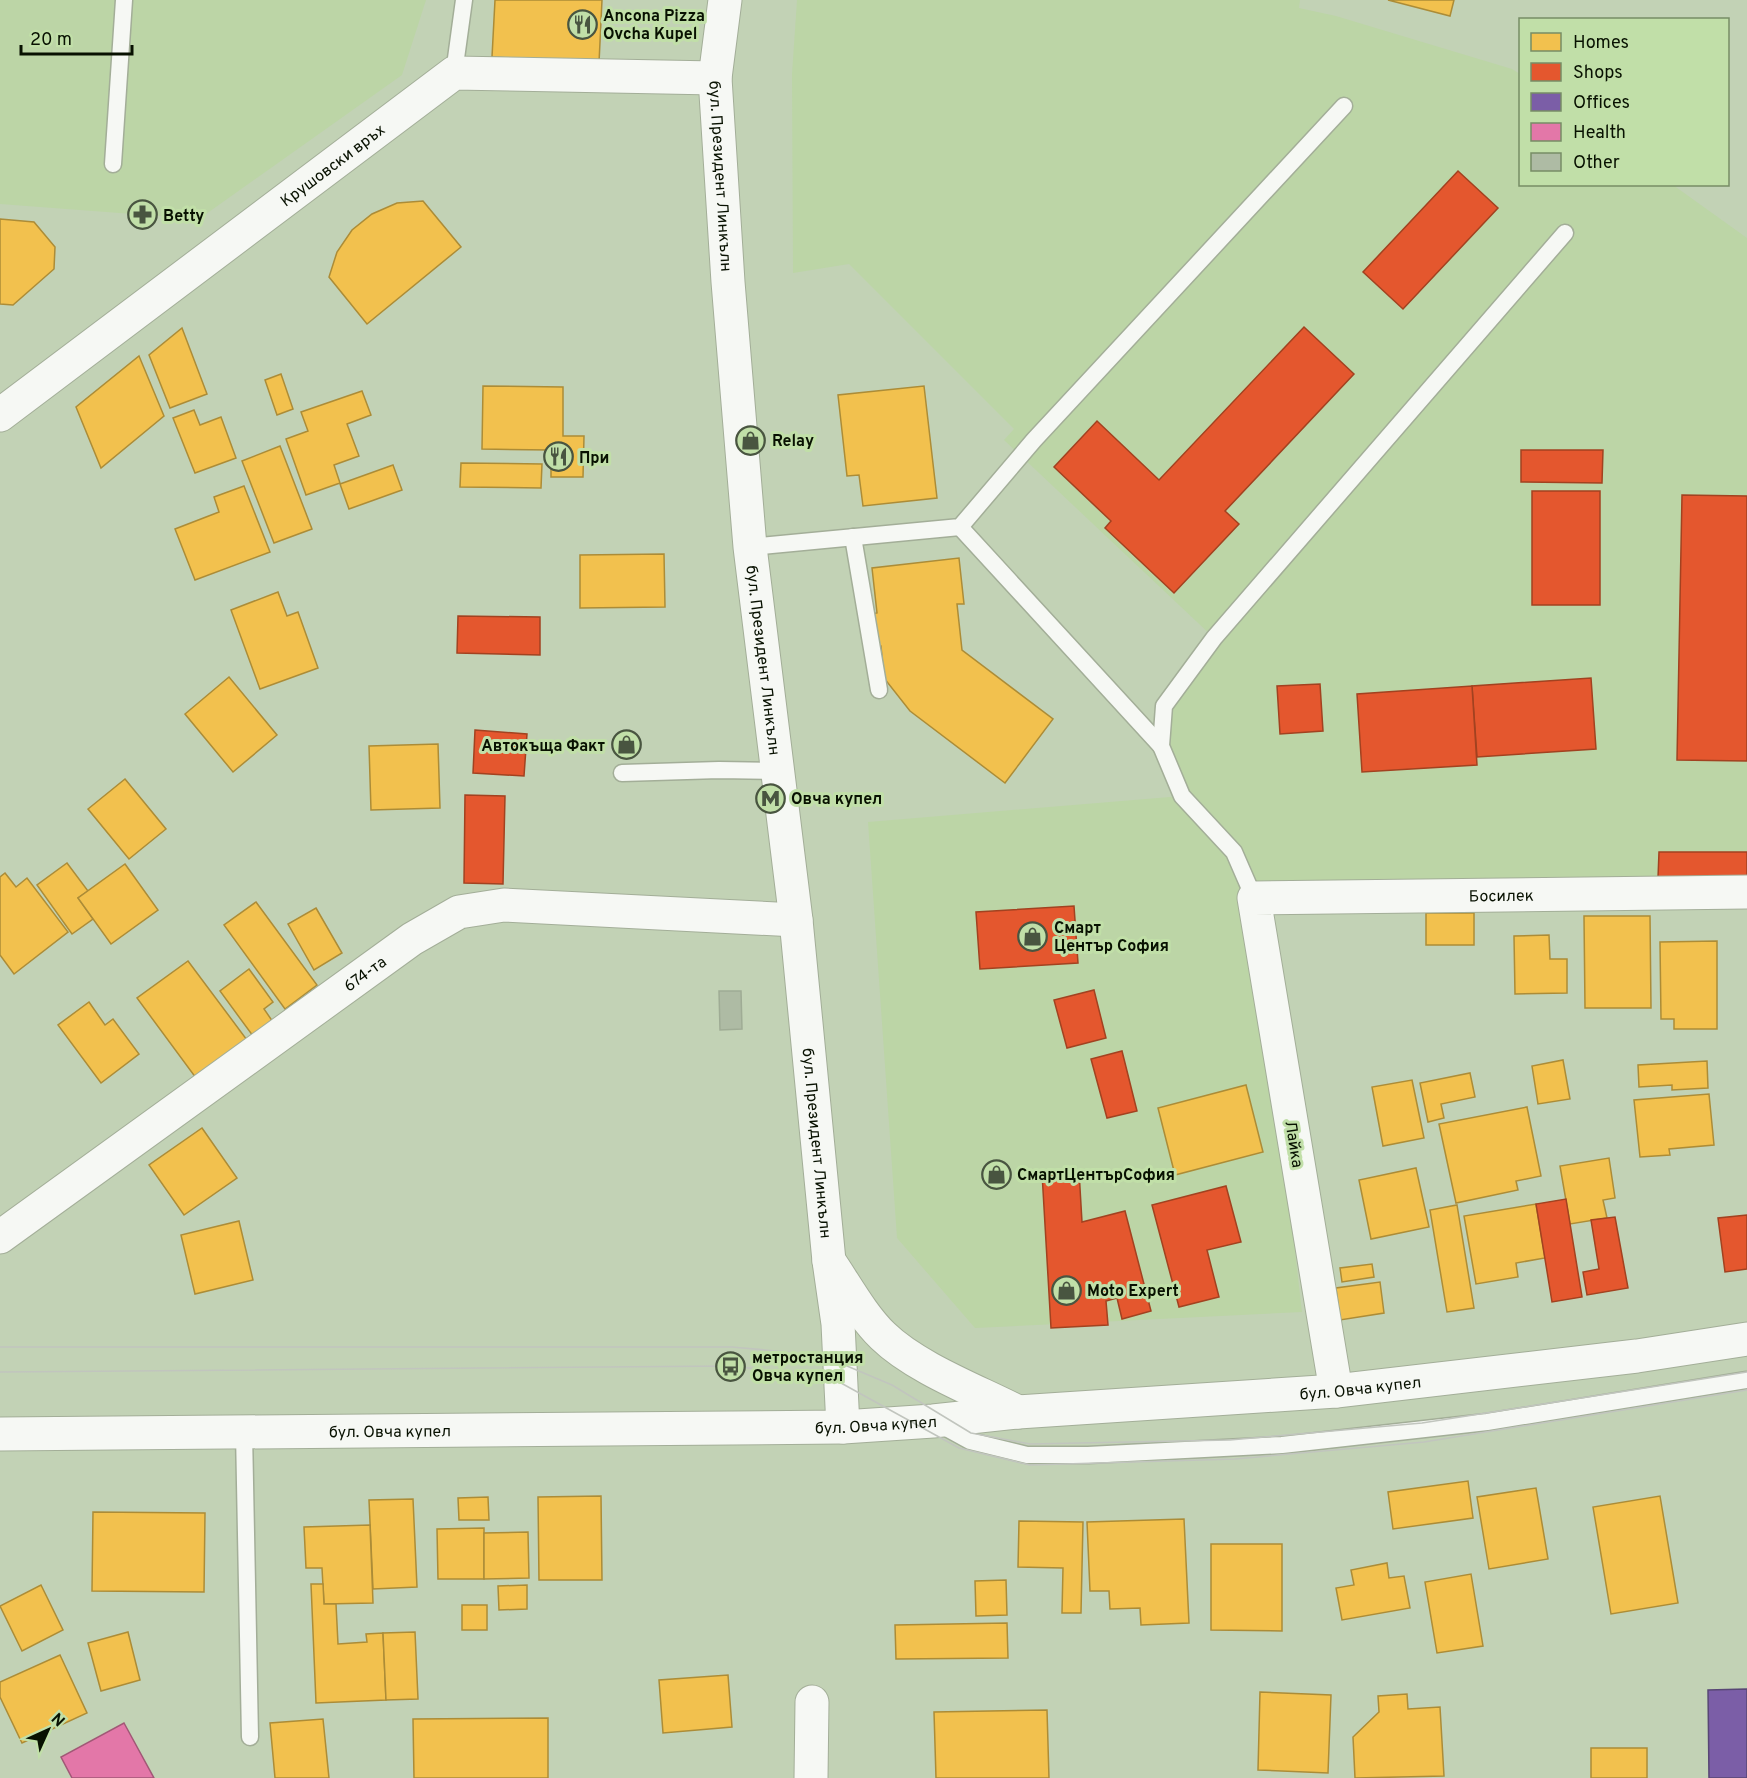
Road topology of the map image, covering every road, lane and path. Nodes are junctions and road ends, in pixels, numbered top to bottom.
1 (124, 0) edge
2 (464, 0) edge
3 (725, 0) edge
4 (454, 73) junction
5 (715, 78) junction
6 (1344, 106) dead end
7 (113, 164) dead end
8 (1564, 233) dead end
9 (0, 415) edge
10 (960, 527) junction
11 (853, 537) junction
12 (750, 547) junction
13 (879, 690) dead end
14 (1161, 746) junction
15 (777, 771) junction
16 (622, 773) dead end
17 (1747, 892) edge
18 (1254, 898) junction
19 (796, 920) junction
20 (0, 1237) edge
21 (829, 1261) junction
22 (1747, 1339) edge
23 (1747, 1380) edge
24 (1336, 1391) junction
25 (1018, 1412) junction
26 (933, 1421) junction
27 (843, 1426) junction
28 (244, 1432) junction
29 (0, 1434) edge
30 (812, 1702) dead end
31 (250, 1737) dead end
32 (811, 1778) edge

1 - 7 lane
2 - 4 lane
3 - 5 street, бул. Президент Линкълн
4 - 5 street
4 - 9 street, Крушовски връх
5 - 12 street, бул. Президент Линкълн
6 - 10 lane
8 - 14 lane
10 - 11 lane
10 - 14 lane
11 - 12 lane
11 - 13 lane
12 - 15 street, бул. Президент Линкълн
14 - 18 lane
15 - 16 lane
15 - 19 street, бул. Президент Линкълн
17 - 18 street, Босилек
18 - 24 street, Лайка
19 - 20 street, 674-та
19 - 21 street, бул. Президент Линкълн
21 - 25 street
21 - 27 street, бул. Президент Линкълн
22 - 24 street, бул. Овча купел
23 - 26 lane
24 - 25 street, бул. Овча купел
25 - 26 street, бул. Овча купел
26 - 27 street, бул. Овча купел
27 - 28 street, бул. Овча купел
28 - 29 street, бул. Овча купел
28 - 31 lane
30 - 32 street

